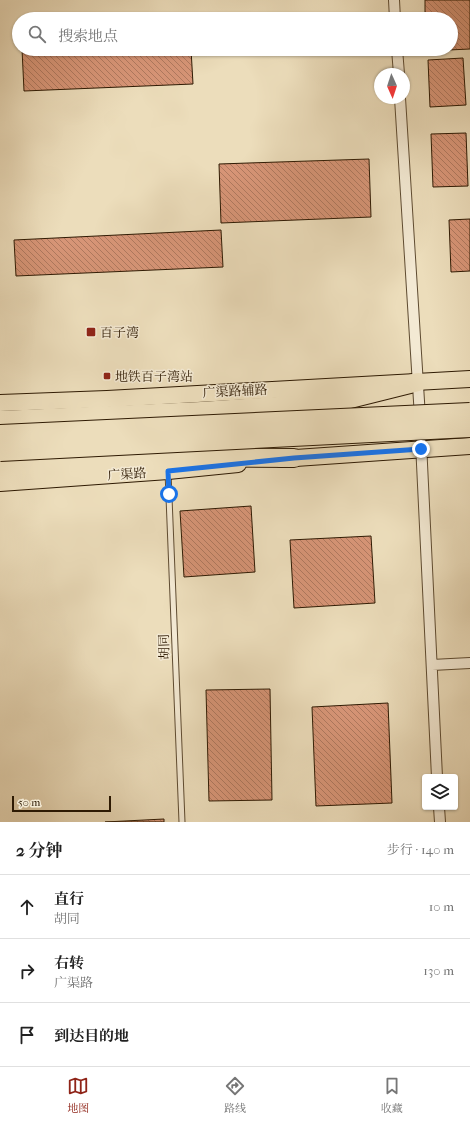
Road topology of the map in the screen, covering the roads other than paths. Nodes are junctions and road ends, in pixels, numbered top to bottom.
1 (394, 0) edge
2 (395, 12) edge
3 (398, 56) edge
4 (399, 68) edge
5 (400, 104) edge
6 (470, 379) edge
7 (418, 382) junction
8 (0, 403) edge
9 (470, 412) edge
10 (0, 420) edge
11 (470, 428) edge
12 (0, 434) edge
13 (470, 446) edge
14 (421, 449) junction
15 (0, 452) edge
16 (294, 458) joint
17 (169, 464) junction
18 (0, 467) edge
19 (0, 483) edge
20 (470, 663) edge
21 (432, 665) junction
22 (437, 774) edge
23 (439, 810) edge
24 (182, 822) edge
25 (440, 822) edge

1 - 2 street
3 - 4 street
5 - 7 street
6 - 7 main road, 广渠路辅路
7 - 8 main road, 广渠路辅路
7 - 10 highway
7 - 14 street
9 - 12 highway, bridge
11 - 15 highway, bridge
13 - 14 main road
14 - 16 main road
14 - 21 street
16 - 17 highway
17 - 18 highway
17 - 19 main road, 广渠路
17 - 24 lane, 胡同
20 - 21 street
21 - 22 street
23 - 25 street

